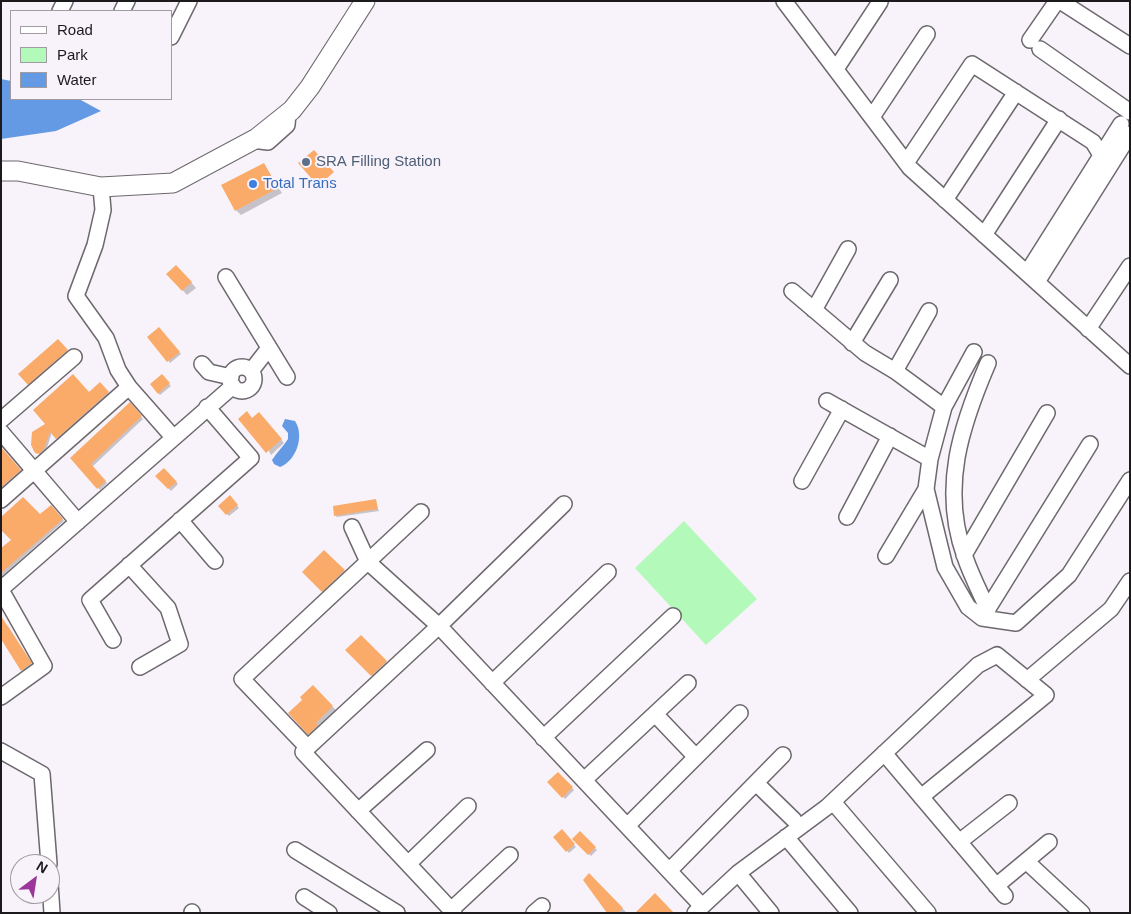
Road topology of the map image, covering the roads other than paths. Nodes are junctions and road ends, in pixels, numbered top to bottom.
1 (190, 1) edge
2 (365, 1) edge
3 (1058, 1) edge
4 (880, 2) edge
5 (789, 3) edge
6 (927, 34) dead end
7 (172, 35) edge
8 (1130, 46) edge
9 (836, 69) junction
10 (1016, 92) junction
11 (1130, 112) edge
12 (872, 117) junction
13 (1059, 119) junction
14 (1125, 129) edge
15 (1101, 155) junction
16 (906, 163) junction
17 (1, 171) edge
18 (102, 187) junction
19 (945, 200) junction
20 (984, 235) junction
21 (848, 249) dead end
22 (1130, 266) edge
23 (226, 277) dead end
24 (1032, 278) junction
25 (890, 280) dead end
26 (792, 291) dead end
27 (814, 310) junction
28 (929, 311) dead end
29 (1088, 329) junction
30 (852, 342) junction
31 (269, 348) junction
32 (974, 352) dead end
33 (74, 357) dead end
34 (988, 363) dead end
35 (202, 364) dead end
36 (1130, 366) edge
37 (895, 371) junction
38 (287, 377) dead end
39 (232, 382) junction
40 (129, 387) junction
41 (827, 401) dead end
42 (207, 407) junction
43 (944, 407) junction
44 (842, 409) junction
45 (1047, 414) dead end
46 (1, 420) edge
47 (1, 432) edge
48 (890, 436) junction
49 (173, 437) junction
50 (1090, 444) dead end
51 (930, 459) junction
52 (34, 471) junction
53 (1130, 480) edge
54 (802, 482) dead end
55 (926, 489) junction
56 (1, 500) edge
57 (564, 504) dead end
58 (421, 512) dead end
59 (847, 517) dead end
60 (180, 520) junction
61 (78, 522) junction
62 (352, 527) dead end
63 (964, 555) junction
64 (886, 556) dead end
65 (215, 561) dead end
66 (368, 562) junction
67 (129, 565) junction
68 (608, 572) dead end
69 (1130, 581) edge
70 (1, 590) edge
71 (985, 614) junction
72 (673, 616) dead end
73 (438, 626) junction
74 (113, 640) dead end
75 (140, 666) dead end
76 (1027, 680) junction
77 (492, 683) junction
78 (688, 683) dead end
79 (1, 697) edge
80 (740, 713) dead end
81 (655, 714) junction
82 (543, 738) junction
83 (308, 748) junction
84 (427, 750) dead end
85 (1, 751) edge
86 (884, 753) junction
87 (783, 755) dead end
88 (696, 758) junction
89 (584, 780) junction
90 (756, 783) junction
91 (921, 797) junction
92 (832, 802) junction
93 (1009, 803) dead end
94 (468, 806) dead end
95 (358, 811) junction
96 (794, 820) dead end
97 (626, 826) junction
98 (786, 837) junction
99 (959, 842) junction
100 (1049, 842) dead end
101 (294, 850) dead end
102 (48, 854) edge
103 (510, 856) dead end
104 (1026, 861) junction
105 (408, 864) junction
106 (668, 871) junction
107 (738, 873) junction
108 (304, 897) dead end
109 (699, 910) edge
110 (394, 912) edge
111 (453, 912) edge
112 (330, 913) edge
113 (771, 913) edge
114 (850, 913) edge
115 (928, 913) edge
116 (1082, 913) edge

1 - 7 street
2 - 18 main road
3 - 8 street
3 - 11 street
4 - 9 street
5 - 9 street
6 - 12 street
9 - 12 street
10 - 13 street
10 - 16 street
10 - 19 street
12 - 16 street
13 - 15 street
13 - 20 street
14 - 15 street
14 - 24 street
15 - 24 street
16 - 19 street
17 - 18 main road
18 - 40 street
19 - 20 street
20 - 24 street
21 - 27 street
22 - 29 street
23 - 31 street
24 - 29 street
25 - 30 street
26 - 27 street
27 - 30 street
28 - 37 street
29 - 36 street
30 - 37 street
31 - 38 street
31 - 39 street
32 - 43 street
33 - 46 street
34 - 63 street
35 - 39 street
37 - 43 street
39 - 42 street
40 - 49 street
40 - 52 street
41 - 44 street
42 - 49 street
42 - 60 street
43 - 51 street
44 - 48 street
44 - 54 street
45 - 63 street
47 - 52 street
48 - 51 street
48 - 59 street
49 - 61 street
50 - 71 street
51 - 55 street
52 - 56 street
52 - 61 street
53 - 71 street
55 - 64 street
55 - 71 street
57 - 73 street
58 - 66 street
60 - 65 street
60 - 67 street
61 - 70 street
62 - 66 street
63 - 71 street
66 - 73 street
66 - 83 street
67 - 74 street
67 - 75 street
68 - 77 street
69 - 76 street
70 - 79 street
72 - 82 street
73 - 77 street
73 - 83 street
76 - 86 street
76 - 91 street
77 - 82 street
78 - 81 street
80 - 88 street
81 - 88 street
81 - 89 street
82 - 89 street
83 - 95 street
84 - 95 street
85 - 102 street
86 - 91 street
86 - 92 street
87 - 90 street
88 - 97 street
89 - 97 street
90 - 96 street
90 - 106 street
91 - 99 street
92 - 98 street
92 - 115 street
93 - 99 street
94 - 105 street
95 - 105 street
97 - 106 street
98 - 107 street
98 - 114 street
99 - 104 street
100 - 104 street
101 - 110 street
103 - 111 street
104 - 116 street
105 - 111 street
106 - 109 street
107 - 109 street
107 - 113 street
108 - 112 street

